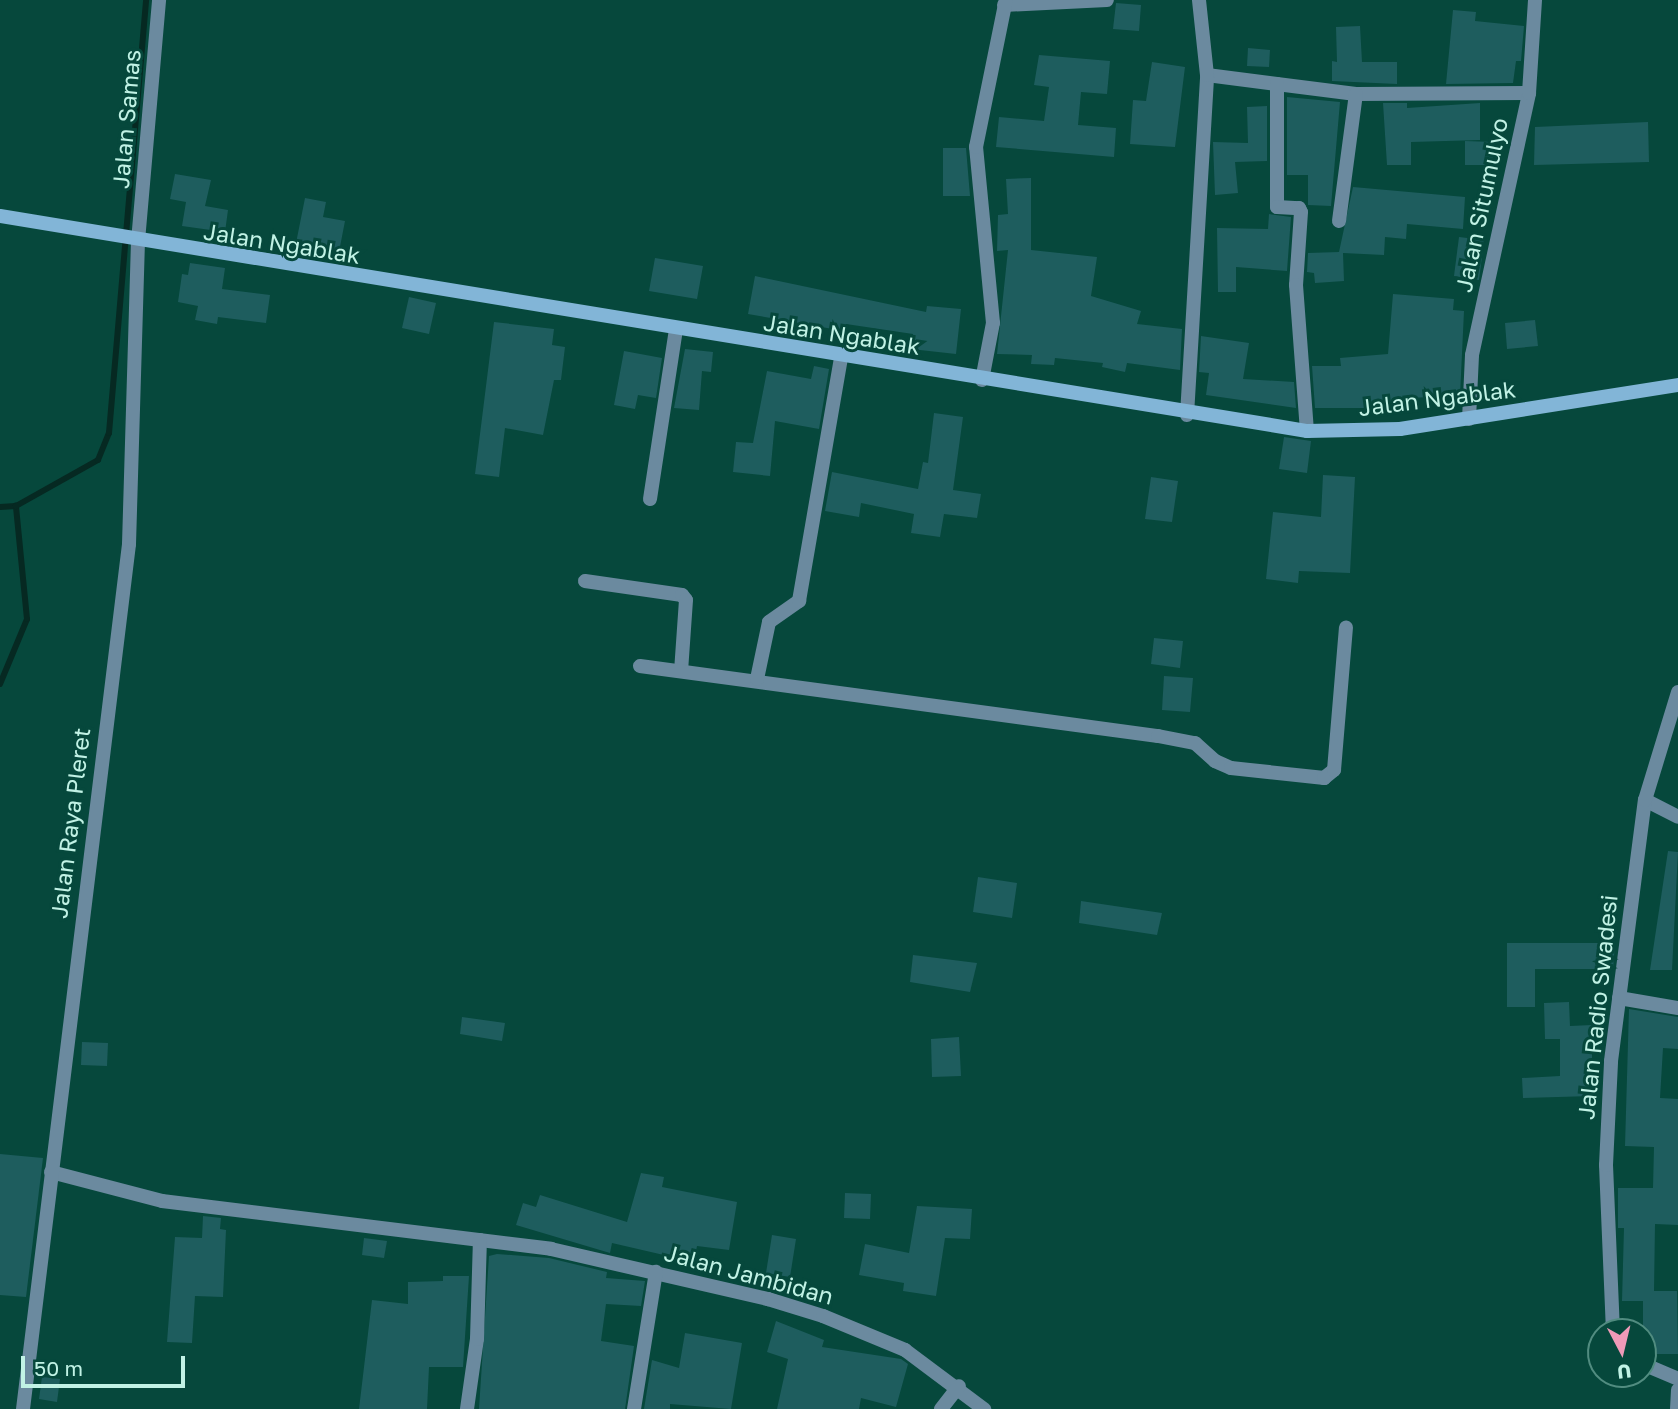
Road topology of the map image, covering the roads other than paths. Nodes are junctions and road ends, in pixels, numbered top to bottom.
1 (159, 0) edge
2 (1107, 0) edge
3 (1199, 0) edge
4 (1535, 0) edge
5 (1005, 2) edge
6 (1207, 75) junction
7 (1277, 83) junction
8 (1529, 93) junction
9 (1356, 94) junction
10 (0, 216) edge
11 (1339, 221) dead end
12 (134, 240) junction
13 (676, 330) junction
14 (841, 357) junction
15 (982, 380) junction
16 (1678, 385) edge
17 (1187, 415) junction
18 (1469, 418) junction
19 (1307, 431) junction
20 (650, 499) dead end
21 (585, 581) dead end
22 (1346, 628) dead end
23 (640, 666) dead end
24 (681, 671) junction
25 (757, 679) junction
26 (1678, 692) edge
27 (1645, 800) junction
28 (1678, 817) edge
29 (1619, 998) junction
30 (1678, 1008) edge
31 (51, 1172) junction
32 (480, 1240) junction
33 (656, 1272) junction
34 (1612, 1318) edge
35 (1657, 1370) edge
36 (1678, 1378) edge
37 (959, 1386) junction
38 (1678, 1390) edge
39 (23, 1409) edge
40 (467, 1409) edge
41 (634, 1409) edge
42 (941, 1409) edge
43 (984, 1409) edge
44 (1677, 1409) edge

1 - 12 street, Jalan Samas
2 - 5 street
3 - 6 street
4 - 8 street, Jalan Situmulyo
5 - 15 street
6 - 7 street
6 - 17 street
7 - 9 street
7 - 19 street
8 - 9 street
8 - 18 street, Jalan Situmulyo
9 - 11 street
10 - 12 street, Jalan Ngablak
12 - 13 street, Jalan Ngablak
12 - 31 street, Jalan Raya Pleret
13 - 14 street, Jalan Ngablak
13 - 20 street
14 - 15 street, Jalan Ngablak
14 - 25 street
15 - 17 street, Jalan Ngablak
16 - 18 street, Jalan Ngablak
17 - 19 street, Jalan Ngablak
18 - 19 street, Jalan Ngablak
21 - 24 street
22 - 25 street
23 - 24 street
24 - 25 street
26 - 27 street, Jalan Radio Swadesi
27 - 28 street
27 - 29 street, Jalan Radio Swadesi
29 - 30 street
29 - 34 street, Jalan Radio Swadesi
31 - 32 street, Jalan Jambidan
31 - 39 street, Jalan Raya Pleret
32 - 33 street, Jalan Jambidan
32 - 40 street
33 - 37 street, Jalan Jambidan
33 - 41 street
35 - 36 street
37 - 42 street
37 - 43 street, Jalan Jambidan
38 - 44 street

